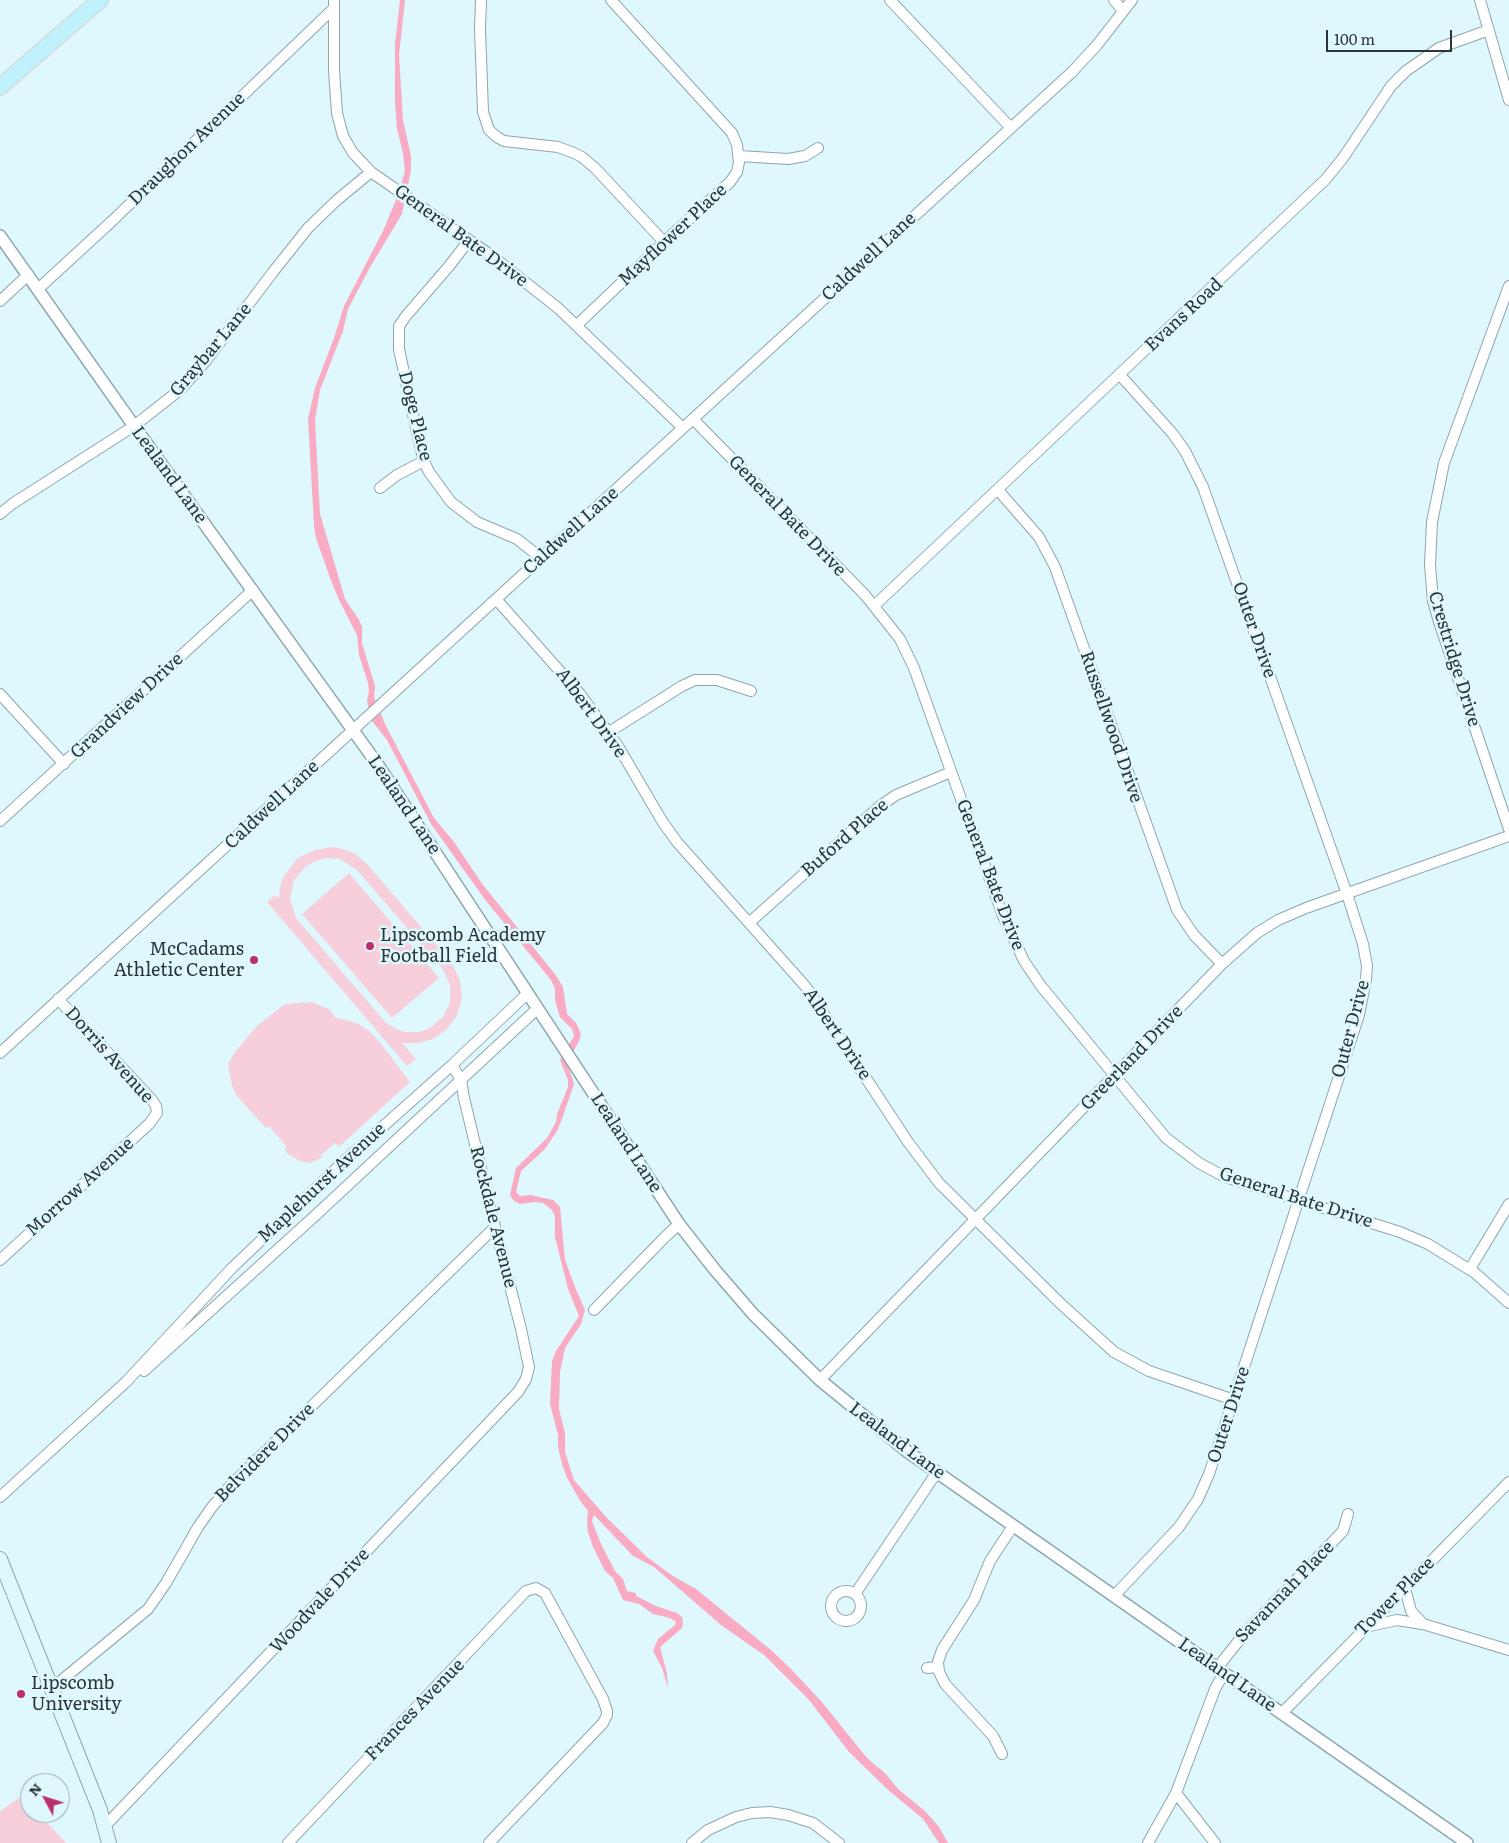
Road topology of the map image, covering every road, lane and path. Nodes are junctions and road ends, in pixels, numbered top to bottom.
1 (100, 0) edge
2 (480, 0) edge
3 (611, 0) edge
4 (890, 0) edge
5 (1114, 0) edge
6 (1132, 0) edge
7 (1480, 0) edge
8 (334, 4) edge
9 (1123, 11) junction
10 (1489, 30) junction
11 (0, 87) edge
12 (1509, 100) edge
13 (1010, 128) junction
14 (818, 148) dead end
15 (739, 156) junction
16 (371, 172) junction
17 (0, 236) edge
18 (468, 240) junction
19 (664, 242) junction
20 (28, 275) junction
21 (1509, 286) edge
22 (38, 289) junction
23 (0, 301) edge
24 (577, 326) junction
25 (1120, 375) junction
26 (693, 419) junction
27 (134, 426) junction
28 (683, 428) junction
29 (424, 461) junction
30 (380, 488) dead end
31 (998, 490) junction
32 (0, 514) edge
33 (542, 558) junction
34 (253, 590) junction
35 (496, 599) junction
36 (874, 606) junction
37 (751, 692) dead end
38 (0, 694) edge
39 (353, 729) junction
40 (609, 732) junction
41 (64, 764) junction
42 (951, 772) junction
43 (0, 821) edge
44 (1509, 829) edge
45 (1509, 836) edge
46 (1347, 894) junction
47 (750, 922) junction
48 (1222, 964) junction
49 (527, 994) junction
50 (58, 999) junction
51 (537, 1009) junction
52 (0, 1053) edge
53 (452, 1065) junction
54 (1114, 1076) junction
55 (461, 1080) junction
56 (157, 1113) joint
57 (1298, 1201) junction
58 (1509, 1204) edge
59 (975, 1220) junction
60 (679, 1224) junction
61 (495, 1227) junction
62 (0, 1260) edge
63 (1470, 1269) junction
64 (1509, 1303) edge
65 (594, 1310) dead end
66 (529, 1371) joint
67 (820, 1380) junction
68 (126, 1382) junction
69 (1234, 1400) junction
70 (937, 1472) junction
71 (1509, 1482) edge
72 (0, 1497) edge
73 (1348, 1514) dead end
74 (1013, 1526) junction
75 (0, 1559) edge
76 (1405, 1588) junction
77 (855, 1594) dead end
78 (1114, 1596) junction
79 (1423, 1624) junction
80 (1364, 1627) junction
81 (1509, 1650) edge
82 (938, 1667) junction
83 (927, 1668) dead end
84 (1221, 1670) junction
85 (51, 1689) junction
86 (1282, 1713) junction
87 (1002, 1754) dead end
88 (1176, 1793) junction
89 (105, 1826) junction
90 (109, 1843) edge
91 (288, 1843) edge
92 (489, 1843) edge
93 (692, 1843) edge
94 (840, 1843) edge
95 (1148, 1843) edge
96 (1215, 1843) edge
97 (1466, 1843) edge

1 - 11 main road
2 - 19 street
3 - 15 street
4 - 13 street
5 - 9 street
6 - 9 street, Caldwell Lane
7 - 10 street
8 - 16 street, General Bate Drive
8 - 22 street, Draughon Avenue
9 - 13 street, Caldwell Lane
10 - 12 street
10 - 25 street, Evans Road
13 - 26 street, Caldwell Lane
14 - 15 street
15 - 19 street, Mayflower Place
16 - 18 street, General Bate Drive
16 - 27 street, Graybar Lane
17 - 20 street, Lealand Lane
18 - 24 street, General Bate Drive
18 - 29 street, Doge Place
19 - 24 street, Mayflower Place
20 - 22 street, Lealand Lane
20 - 23 street
21 - 44 street, Crestridge Drive
22 - 27 street, Lealand Lane
24 - 28 street, General Bate Drive
25 - 31 street, Evans Road
25 - 46 street, Outer Drive
26 - 28 street, Caldwell Lane
26 - 36 street, General Bate Drive
27 - 32 street, Graybar Lane
27 - 34 street, Lealand Lane
28 - 33 street, Caldwell Lane
29 - 30 street
29 - 33 street, Doge Place
31 - 36 street, Evans Road
31 - 48 street, Russellwood Drive
33 - 35 street, Caldwell Lane
34 - 39 street, Lealand Lane
34 - 41 street, Grandview Drive
35 - 39 street, Caldwell Lane
35 - 40 street, Albert Drive
36 - 42 street, General Bate Drive
37 - 40 street
38 - 41 street
39 - 49 street, Lealand Lane
39 - 50 street, Caldwell Lane
40 - 47 street, Albert Drive
41 - 43 street, Grandview Drive
42 - 47 street, Buford Place
42 - 54 street, General Bate Drive
45 - 46 street, Greerland Drive
46 - 48 street, Greerland Drive
46 - 57 street, Outer Drive
47 - 59 street, Albert Drive
48 - 54 street, Greerland Drive
49 - 51 street, Lealand Lane
49 - 53 street, Maplehurst Avenue
50 - 52 street, Caldwell Lane
50 - 56 street, Dorris Avenue
51 - 55 street, Maplehurst Avenue
51 - 60 street, Lealand Lane
53 - 55 street, Rockdale Avenue
53 - 68 street, Maplehurst Avenue
54 - 57 street, General Bate Drive
54 - 59 street, Greerland Drive
55 - 61 street, Rockdale Avenue
55 - 68 street, Maplehurst Avenue
56 - 62 street, Morrow Avenue
57 - 63 street, General Bate Drive
57 - 69 street, Outer Drive
58 - 63 street
59 - 67 street, Greerland Drive
59 - 69 street, Albert Drive
60 - 65 street
60 - 67 street, Lealand Lane
61 - 66 street, Rockdale Avenue
61 - 85 street, Belvidere Drive
63 - 64 street, General Bate Drive
66 - 89 street, Woodvale Drive
67 - 70 street, Lealand Lane
68 - 72 street, Maplehurst Avenue
69 - 78 street, Outer Drive
70 - 74 street, Lealand Lane
70 - 77 street
71 - 76 street, Tower Place
73 - 84 street, Savannah Place
74 - 78 street, Lealand Lane
74 - 82 street
75 - 85 main road
76 - 79 street
76 - 80 street, Tower Place
78 - 84 street, Lealand Lane
79 - 80 street
79 - 81 street
80 - 86 street, Tower Place
82 - 83 street
82 - 87 street
84 - 86 street, Lealand Lane
84 - 88 street
85 - 89 main road
86 - 97 street, Lealand Lane
88 - 95 street
88 - 96 street
89 - 90 main road
91 - 92 street, Frances Avenue
93 - 94 street

